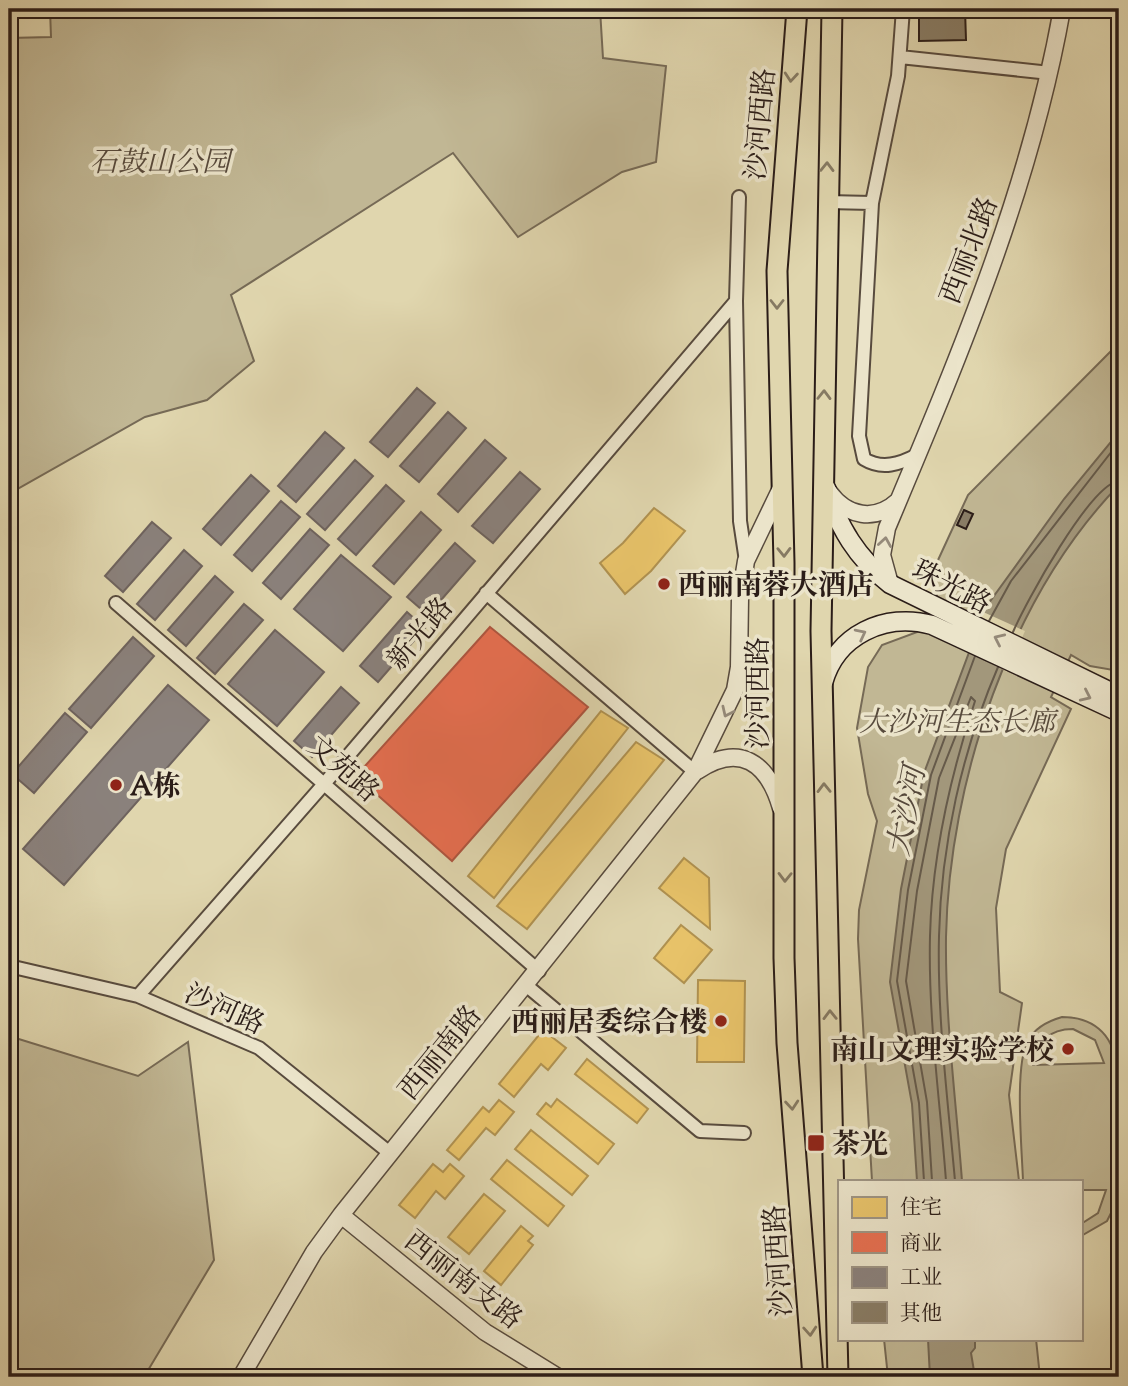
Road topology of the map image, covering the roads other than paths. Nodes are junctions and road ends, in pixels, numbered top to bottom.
1 (797, 9) edge
2 (832, 9) edge
3 (903, 9) edge
4 (1062, 9) edge
5 (900, 57) junction
6 (1050, 73) junction
7 (739, 197) dead end
8 (827, 202) junction
9 (872, 203) junction
10 (736, 301) junction
11 (918, 456) junction
12 (823, 463) junction
13 (783, 484) junction
14 (826, 488) junction
15 (898, 501) junction
16 (746, 561) junction
17 (890, 584) junction
18 (486, 593) junction
19 (116, 603) dead end
20 (935, 618) junction
21 (1055, 673) junction
22 (822, 686) junction
23 (1119, 696) edge
24 (1119, 712) edge
25 (695, 772) junction
26 (324, 784) junction
27 (786, 827) junction
28 (9, 966) edge
29 (539, 971) junction
30 (527, 986) junction
31 (138, 996) junction
32 (744, 1133) dead end
33 (391, 1154) junction
34 (341, 1215) junction
35 (241, 1377) edge
36 (558, 1377) edge
37 (813, 1377) edge
38 (838, 1377) edge

1 -> 13 main road, 沙河西路
8 -> 2 main road, 沙河西路
3 - 5 street
4 - 6 street, 西丽北路
5 - 6 street
5 - 9 street
6 - 11 street, 西丽北路
7 - 10 street
8 - 9 street
12 -> 8 main road, 沙河西路
9 - 11 street
10 - 16 street
10 - 18 street, 新光路
11 - 15 street, 西丽北路
12 - 14 street, 珠光路
12 - 22 main road, 沙河西路
13 - 16 street, 西丽南路
13 -> 27 main road, 沙河西路
14 - 15 street
14 - 17 main road, 珠光路
17 -> 15 street, 西丽北路
16 -> 25 street, 西丽南路
17 - 20 main road, 珠光路
18 - 25 street
18 - 26 street, 新光路
19 - 26 street, 文苑路
20 - 21 main road, 珠光路
22 -> 20 main road, 珠光路
21 - 23 main road, 珠光路
21 -> 24 main road, 珠光路
38 -> 22 main road, 沙河西路
25 - 27 street, 西丽南路
25 - 29 street, 西丽南路
26 - 29 street, 文苑路
26 - 31 street, 新光路
27 -> 37 main road, 沙河西路
28 - 31 street, 沙河路
29 - 30 street, 西丽南路
30 - 32 street
30 - 33 street, 西丽南路
31 - 33 street, 沙河路
33 - 34 street, 西丽南路
34 - 35 street, 西丽南路
34 - 36 street, 西丽南支路

